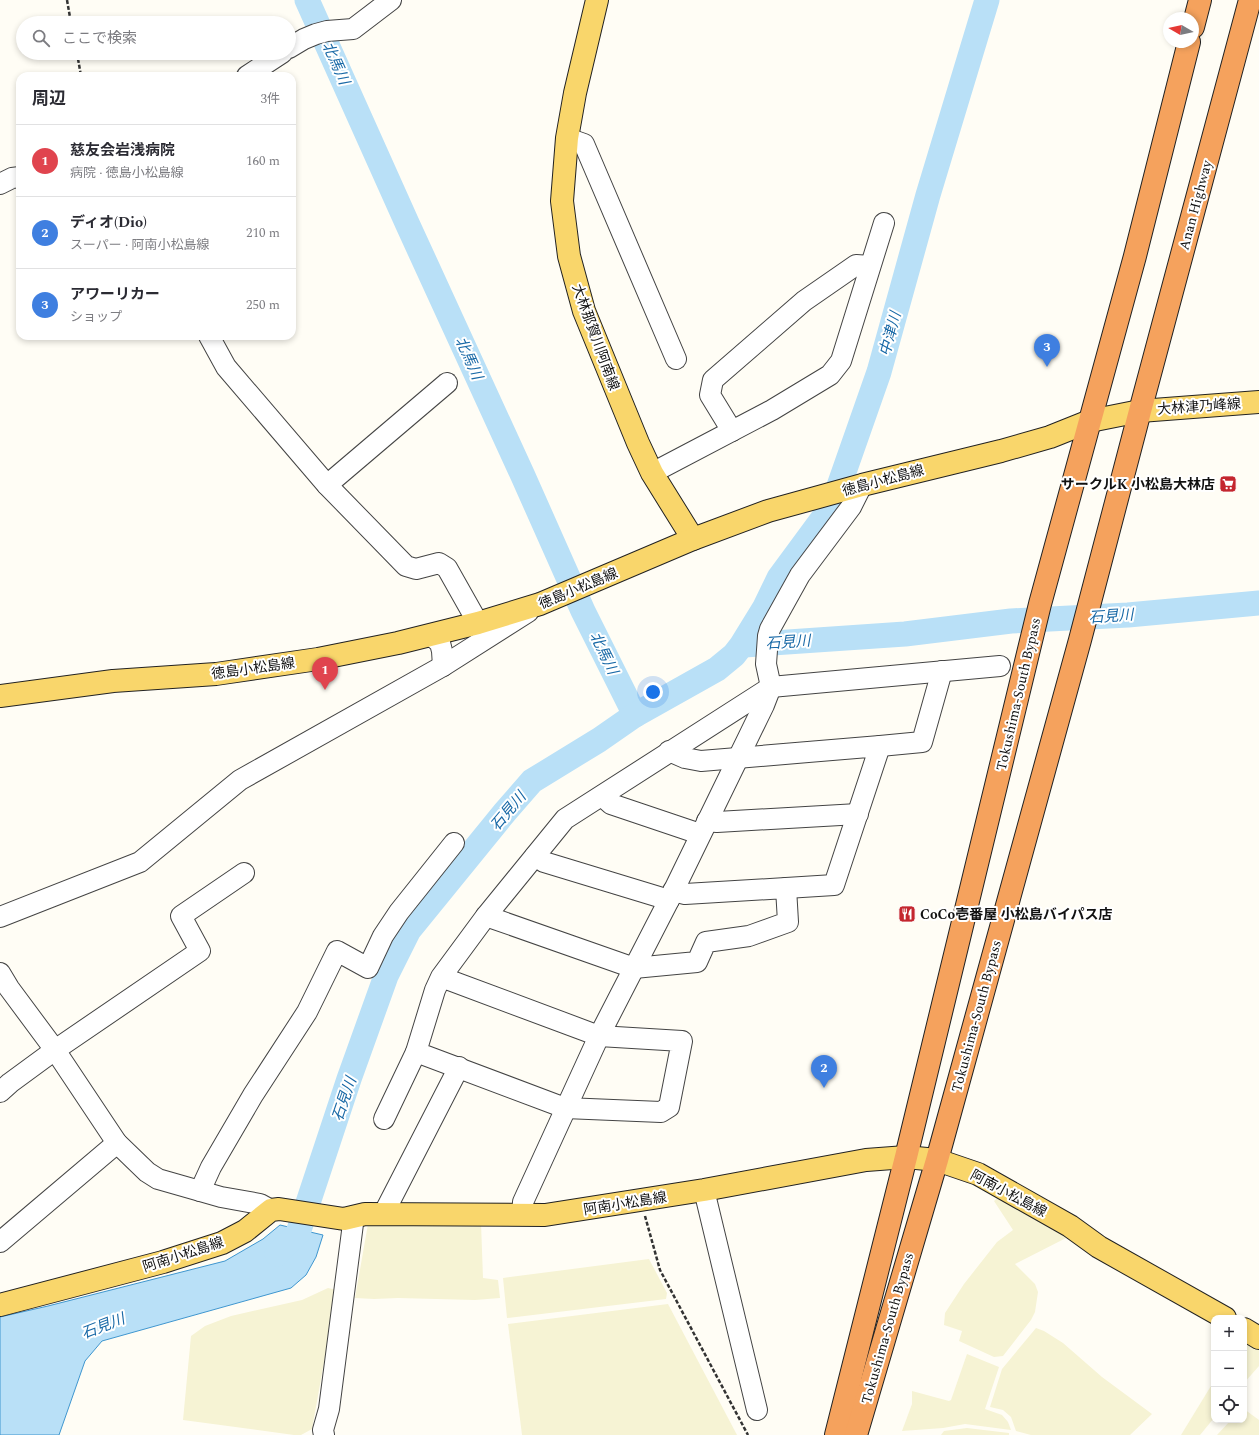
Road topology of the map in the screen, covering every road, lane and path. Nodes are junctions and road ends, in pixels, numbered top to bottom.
1 (67, 0) edge
2 (391, 0) edge
3 (596, 0) edge
4 (1200, 0) edge
5 (1250, 0) edge
6 (1197, 12) edge
7 (70, 16) edge
8 (296, 44) edge
9 (1187, 48) edge
10 (78, 60) edge
11 (271, 60) edge
12 (80, 72) edge
13 (253, 72) edge
14 (567, 138) junction
15 (16, 178) edge
16 (0, 184) edge
17 (884, 223) dead end
18 (870, 266) junction
19 (211, 340) edge
20 (676, 360) dead end
21 (447, 383) dead end
22 (1259, 402) edge
23 (1140, 411) junction
24 (1090, 421) junction
25 (732, 431) junction
26 (652, 473) junction
27 (327, 485) junction
28 (854, 487) junction
29 (693, 539) junction
30 (540, 604) junction
31 (478, 623) junction
32 (430, 635) junction
33 (442, 666) junction
34 (1000, 666) dead end
35 (942, 671) junction
36 (772, 687) junction
37 (0, 696) edge
38 (880, 746) junction
39 (669, 751) junction
40 (739, 757) junction
41 (602, 796) junction
42 (858, 814) junction
43 (704, 828) junction
44 (454, 843) dead end
45 (534, 856) junction
46 (244, 874) dead end
47 (786, 888) junction
48 (671, 896) junction
49 (486, 916) junction
50 (0, 917) edge
51 (634, 968) junction
52 (0, 973) edge
53 (441, 977) junction
54 (599, 1036) junction
55 (55, 1050) junction
56 (416, 1052) junction
57 (459, 1067) junction
58 (0, 1092) edge
59 (565, 1108) junction
60 (384, 1119) dead end
61 (117, 1143) junction
62 (906, 1157) junction
63 (937, 1160) junction
64 (704, 1190) junction
65 (200, 1191) junction
66 (641, 1200) junction
67 (275, 1209) junction
68 (386, 1214) junction
69 (522, 1215) junction
70 (354, 1216) junction
71 (0, 1242) edge
72 (0, 1305) edge
73 (1220, 1315) edge
74 (1247, 1331) edge
75 (1259, 1338) edge
76 (757, 1410) dead end
77 (324, 1435) edge
78 (748, 1435) edge
79 (836, 1435) edge
80 (856, 1435) edge

1 - 7 path
2 - 8 street
3 - 14 main road, 大林那賀川阿南線
4 - 6 highway
5 - 23 highway, Anan Highway
9 - 24 highway
10 - 12 path
11 - 13 street
14 - 20 street
14 - 26 main road, 大林那賀川阿南線
15 - 16 street
17 - 18 street
18 - 25 street
18 - 25 street
19 - 27 street
21 - 27 street
22 - 23 main road, 大林津乃峰線
23 - 24 main road, 徳島小松島線
23 - 63 highway, Tokushima-South Bypass
24 - 28 main road, 徳島小松島線
24 - 62 highway, Tokushima-South Bypass
25 - 26 street
26 - 29 main road, 大林那賀川阿南線
27 - 31 street
28 - 29 main road, 徳島小松島線
28 - 36 street
29 - 30 main road, 徳島小松島線
30 - 31 main road, 徳島小松島線
30 - 33 street
31 - 32 main road, 徳島小松島線
32 - 33 street
32 - 37 main road, 徳島小松島線
33 - 50 street
34 - 35 street
35 - 36 street
35 - 38 street
36 - 39 street
36 - 40 street
38 - 40 street
38 - 42 street
39 - 40 street
39 - 41 street
40 - 43 street
41 - 43 street
41 - 45 street
42 - 43 street
42 - 47 street
43 - 48 street
44 - 65 street
45 - 48 street
45 - 49 street
46 - 55 street
47 - 48 street
47 - 51 street
48 - 51 street
49 - 51 street
49 - 53 street
51 - 54 street
52 - 55 street
53 - 54 street
53 - 56 street
54 - 59 street
54 - 59 street
55 - 58 street
55 - 61 street
56 - 57 street
56 - 60 street
57 - 59 street
57 - 68 street
59 - 69 street
61 - 65 street
61 - 71 street
62 - 63 main road, 阿南小松島線
62 - 64 main road, 阿南小松島線
62 - 79 highway, Tokushima-South Bypass
63 - 73 main road, 阿南小松島線
63 - 80 highway, Tokushima-South Bypass
64 - 66 main road, 阿南小松島線
64 - 76 street
65 - 67 street
66 - 69 main road, 阿南小松島線
66 - 78 path
67 - 70 main road, 阿南小松島線
67 - 72 main road, 阿南小松島線
68 - 69 main road, 阿南小松島線
68 - 70 main road, 阿南小松島線
70 - 77 street
74 - 75 main road

